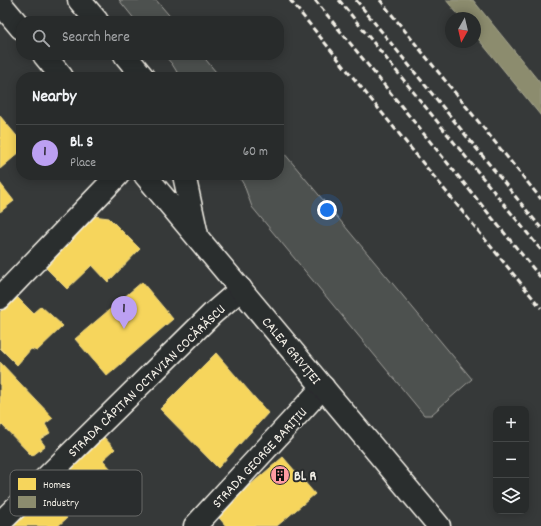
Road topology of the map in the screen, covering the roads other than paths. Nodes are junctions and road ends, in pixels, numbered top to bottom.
1 (79, 0) edge
2 (0, 3) edge
3 (93, 16) edge
4 (16, 22) edge
5 (48, 60) edge
6 (129, 60) edge
7 (58, 72) edge
8 (139, 72) edge
9 (113, 180) edge
10 (149, 180) edge
11 (185, 180) edge
12 (198, 238) junction
13 (241, 289) junction
14 (0, 298) edge
15 (323, 387) junction
16 (53, 470) edge
17 (10, 512) edge
18 (0, 522) edge
19 (195, 526) edge
20 (439, 526) edge

1 - 3 street
2 - 4 street
5 - 7 street
6 - 8 street
9 - 14 street
10 - 12 street, CALEA GRIVIȚEI
11 - 12 street
12 - 13 street, CALEA GRIVIȚEI
13 - 15 street, CALEA GRIVIȚEI
13 - 16 street, STRADA CĂPITAN OCTAVIAN COCĂRĂSCU
15 - 19 street, STRADA GEORGE BARIȚIU
15 - 20 street, CALEA GRIVIȚEI
17 - 18 street, STRADA CĂPITAN OCTAVIAN COCĂRĂSCU

